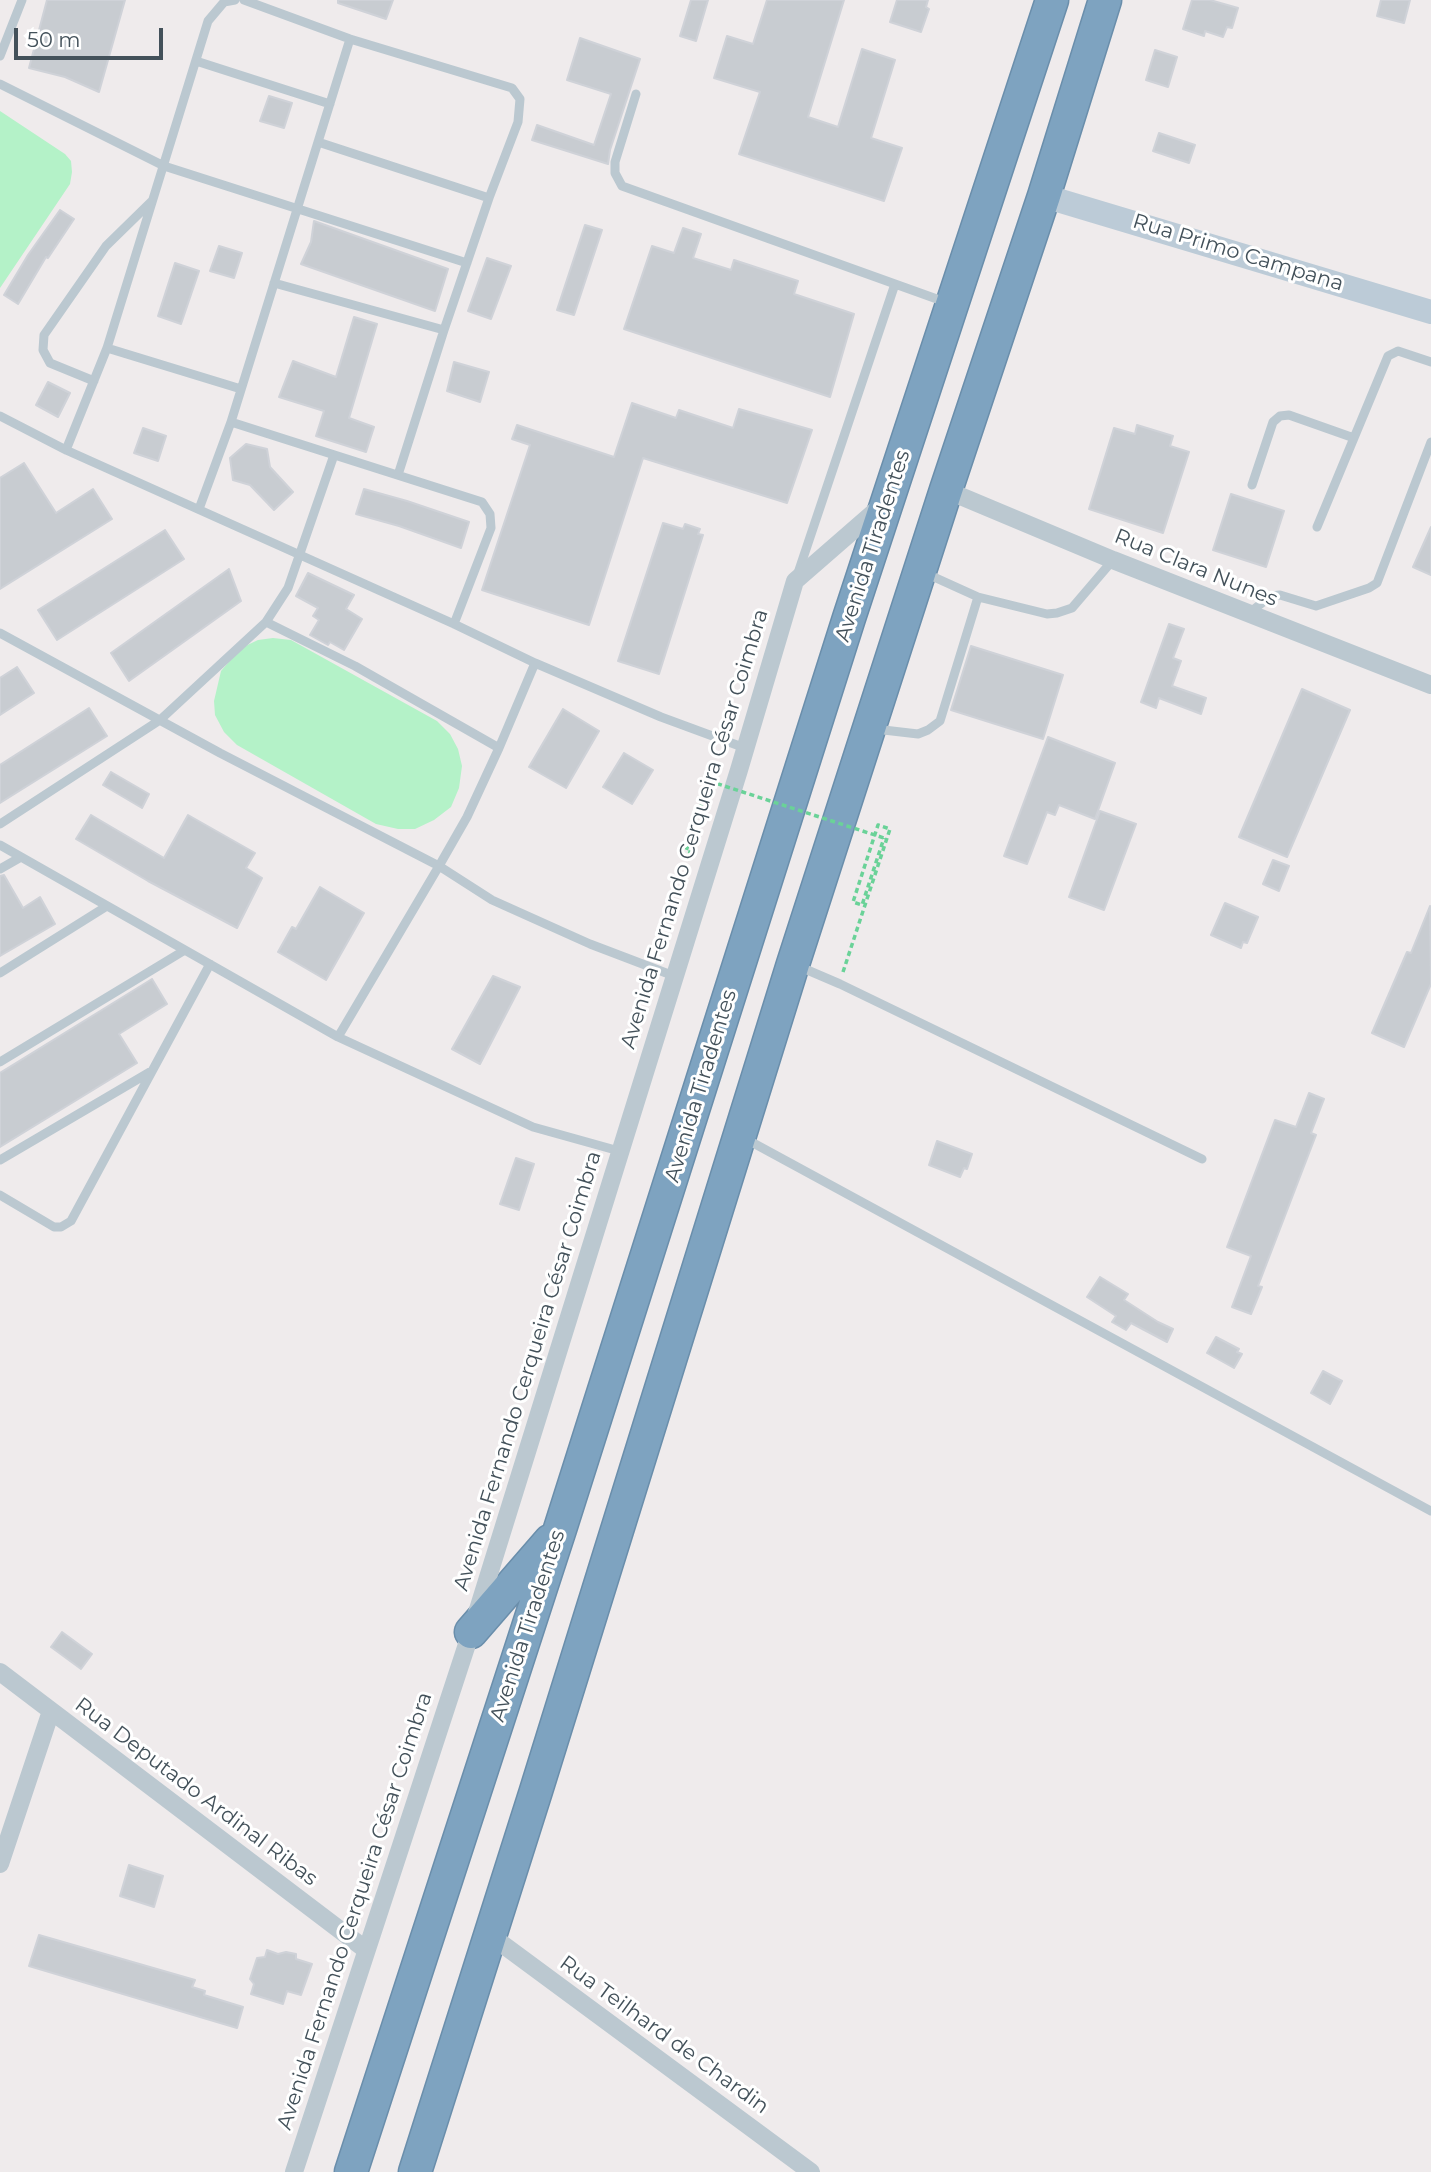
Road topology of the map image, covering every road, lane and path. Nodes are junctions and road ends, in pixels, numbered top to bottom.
1 (22, 0) edge
2 (235, 0) edge
3 (244, 0) edge
4 (1052, 0) edge
5 (1105, 0) edge
6 (350, 39) junction
7 (0, 56) edge
8 (196, 61) junction
9 (0, 84) edge
10 (636, 94) dead end
11 (330, 104) junction
12 (318, 142) junction
13 (164, 166) junction
14 (1044, 196) junction
15 (489, 198) junction
16 (153, 200) junction
17 (298, 208) junction
18 (467, 263) junction
19 (274, 283) junction
20 (895, 284) junction
21 (953, 305) junction
22 (1431, 312) edge
23 (443, 330) junction
24 (107, 348) junction
25 (1431, 362) edge
26 (94, 381) junction
27 (241, 389) junction
28 (0, 416) edge
29 (231, 422) junction
30 (1354, 438) junction
31 (1431, 442) edge
32 (66, 450) junction
33 (334, 455) junction
34 (398, 475) junction
35 (1252, 485) dead end
36 (946, 490) junction
37 (888, 500) junction
38 (199, 509) junction
39 (1317, 527) dead end
40 (301, 555) junction
41 (1113, 560) junction
42 (920, 571) junction
43 (795, 581) junction
44 (978, 597) junction
45 (1248, 614) junction
46 (266, 622) junction
47 (454, 624) junction
48 (0, 633) edge
49 (534, 663) junction
50 (1431, 685) edge
51 (160, 720) junction
52 (870, 729) junction
53 (499, 748) junction
54 (745, 748) junction
55 (709, 781) dead end
56 (0, 824) edge
57 (0, 845) edge
58 (21, 857) junction
59 (439, 866) junction
60 (0, 869) edge
61 (107, 906) junction
62 (185, 950) junction
63 (210, 964) junction
64 (793, 964) junction
65 (0, 973) edge
66 (674, 976) junction
67 (839, 984) junction
68 (338, 1037) junction
69 (0, 1062) edge
70 (152, 1071) junction
71 (740, 1136) junction
72 (619, 1152) junction
73 (1202, 1159) dead end
74 (0, 1160) edge
75 (0, 1195) edge
76 (1431, 1511) edge
77 (560, 1529) junction
78 (471, 1632) junction
79 (0, 1672) edge
80 (51, 1711) junction
81 (0, 1864) edge
82 (490, 1935) junction
83 (365, 1949) junction
84 (294, 2172) edge
85 (351, 2172) edge
86 (415, 2172) edge
87 (811, 2172) edge

1 - 7 lane
2 - 8 lane
3 - 6 lane
4 - 21 highway, Avenida Tiradentes
5 - 14 highway
6 - 11 lane
6 - 15 lane
8 - 11 lane
8 - 13 lane
9 - 13 lane
10 - 20 lane
11 - 12 lane
12 - 15 lane
12 - 17 lane
13 - 16 lane
13 - 17 lane
14 - 22 street, Rua Primo Campana
14 - 36 highway
15 - 18 lane
16 - 24 lane
16 - 26 lane
17 - 18 lane
17 - 19 lane
18 - 23 lane
19 - 23 lane
19 - 27 lane
20 - 21 lane
20 - 43 lane
21 - 37 highway, Avenida Tiradentes
23 - 34 lane
24 - 26 lane
24 - 27 lane
25 - 30 lane
26 - 32 lane
27 - 29 lane
28 - 32 lane
29 - 33 lane
29 - 38 lane
30 - 35 lane
30 - 39 lane
31 - 45 lane
32 - 38 lane
33 - 34 lane
33 - 40 lane
34 - 47 lane
36 - 41 street, Rua Clara Nunes
36 - 42 highway
37 - 43 street
37 - 77 highway, Avenida Tiradentes
38 - 40 lane
40 - 46 lane
40 - 47 lane
41 - 44 lane
41 - 45 street, Rua Clara Nunes
42 - 44 lane
42 - 52 highway
43 - 54 street, Avenida Fernando Cerqueira César Coimbra
44 - 52 lane
45 - 50 street, Rua Clara Nunes
46 - 51 lane
46 - 53 lane
47 - 49 lane
48 - 51 lane
49 - 53 lane
49 - 54 lane
51 - 56 lane
51 - 59 lane
52 - 64 highway
53 - 59 lane
54 - 66 street, Avenida Fernando Cerqueira César Coimbra
55 - 67 path, bridge
57 - 58 lane
58 - 60 lane
58 - 61 lane
59 - 66 lane
59 - 68 lane
61 - 62 lane
61 - 65 lane
62 - 63 lane
62 - 69 lane
63 - 68 lane
63 - 70 lane
64 - 67 lane
64 - 71 highway
66 - 72 street, Avenida Fernando Cerqueira César Coimbra
67 - 73 lane
68 - 72 lane
70 - 74 lane
70 - 75 lane
71 - 76 lane
71 - 82 highway
72 - 78 street, Avenida Fernando Cerqueira César Coimbra
77 - 78 highway
77 - 85 highway, Avenida Tiradentes
78 - 83 street, Avenida Fernando Cerqueira César Coimbra
79 - 80 street, Rua Deputado Ardinal Ribas
80 - 81 street
80 - 83 street, Rua Deputado Ardinal Ribas
82 - 86 highway
82 - 87 street, Rua Teilhard de Chardin
83 - 84 street, Avenida Fernando Cerqueira César Coimbra

